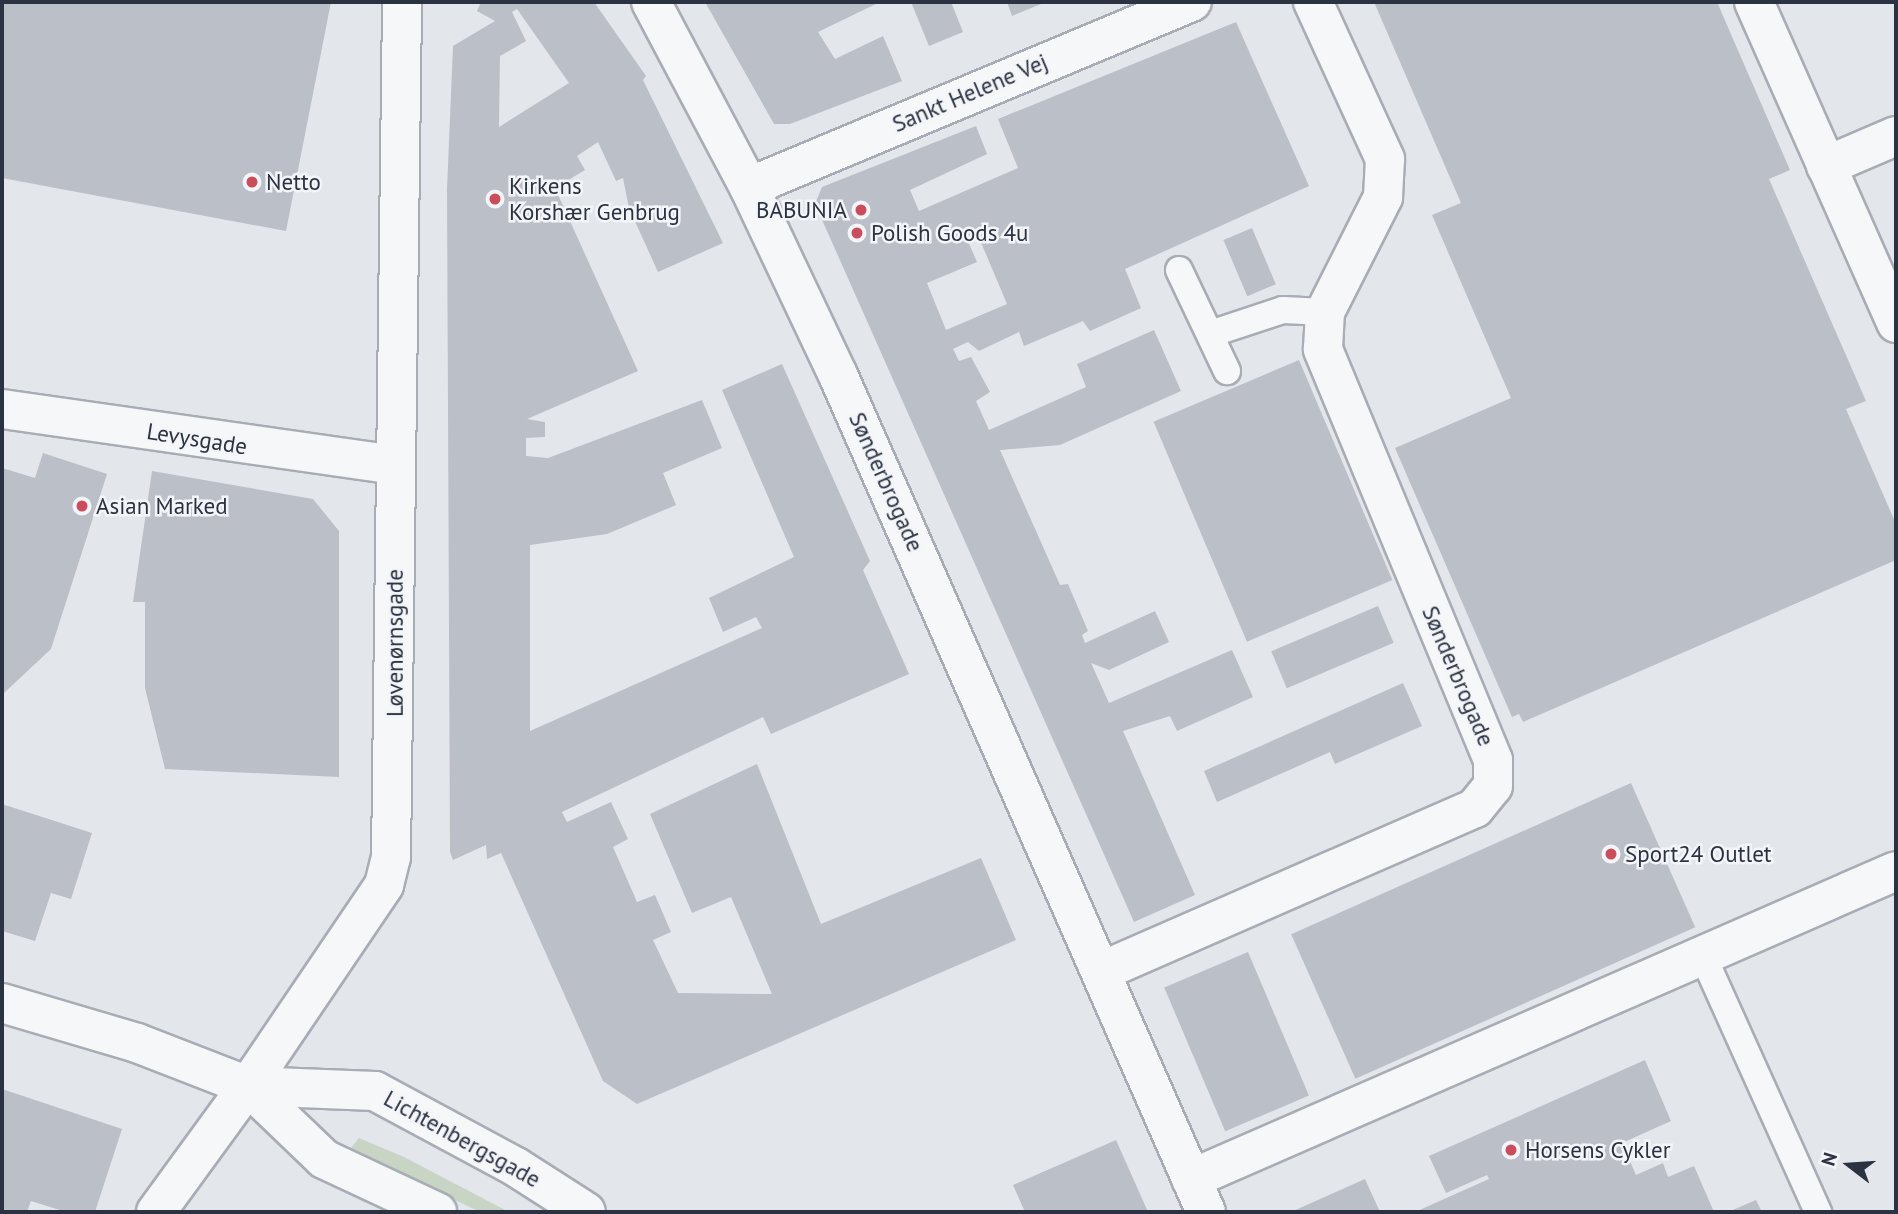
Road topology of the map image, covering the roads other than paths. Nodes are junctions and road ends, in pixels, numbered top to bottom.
1 (402, 2) edge
2 (651, 2) edge
3 (1192, 2) edge
4 (1313, 2) edge
5 (1754, 2) edge
6 (1896, 135) edge
7 (1826, 166) junction
8 (749, 187) junction
9 (1179, 270) dead end
10 (1331, 295) junction
11 (1896, 323) edge
12 (1210, 334) junction
13 (1227, 371) dead end
14 (2, 409) edge
15 (394, 466) junction
16 (1896, 871) edge
17 (1703, 956) junction
18 (1102, 971) junction
19 (2, 1003) edge
20 (248, 1086) junction
21 (1198, 1196) edge
22 (156, 1212) edge
23 (437, 1212) edge
24 (586, 1212) edge
25 (1818, 1212) edge

1 - 15 street, Løvenørnsgade
2 - 8 street, Sønderbrogade
3 - 8 street, Sankt Helene Vej
4 - 10 street
5 - 7 street
6 - 7 street
7 - 11 street
8 - 18 street, Sønderbrogade
9 - 12 lane
10 - 12 lane
10 - 18 street, Sønderbrogade
12 - 13 lane
14 - 15 street, Levysgade
15 - 20 street, Løvenørnsgade
16 - 17 street, Sønderbrogade
17 - 21 street, Sønderbrogade
17 - 25 lane
18 - 21 street, Sønderbrogade
19 - 20 street, Lichtenbergsgade
20 - 22 street, Løvenørnsgade
20 - 23 street, Lichtenbergsgade
20 - 24 street, Lichtenbergsgade

